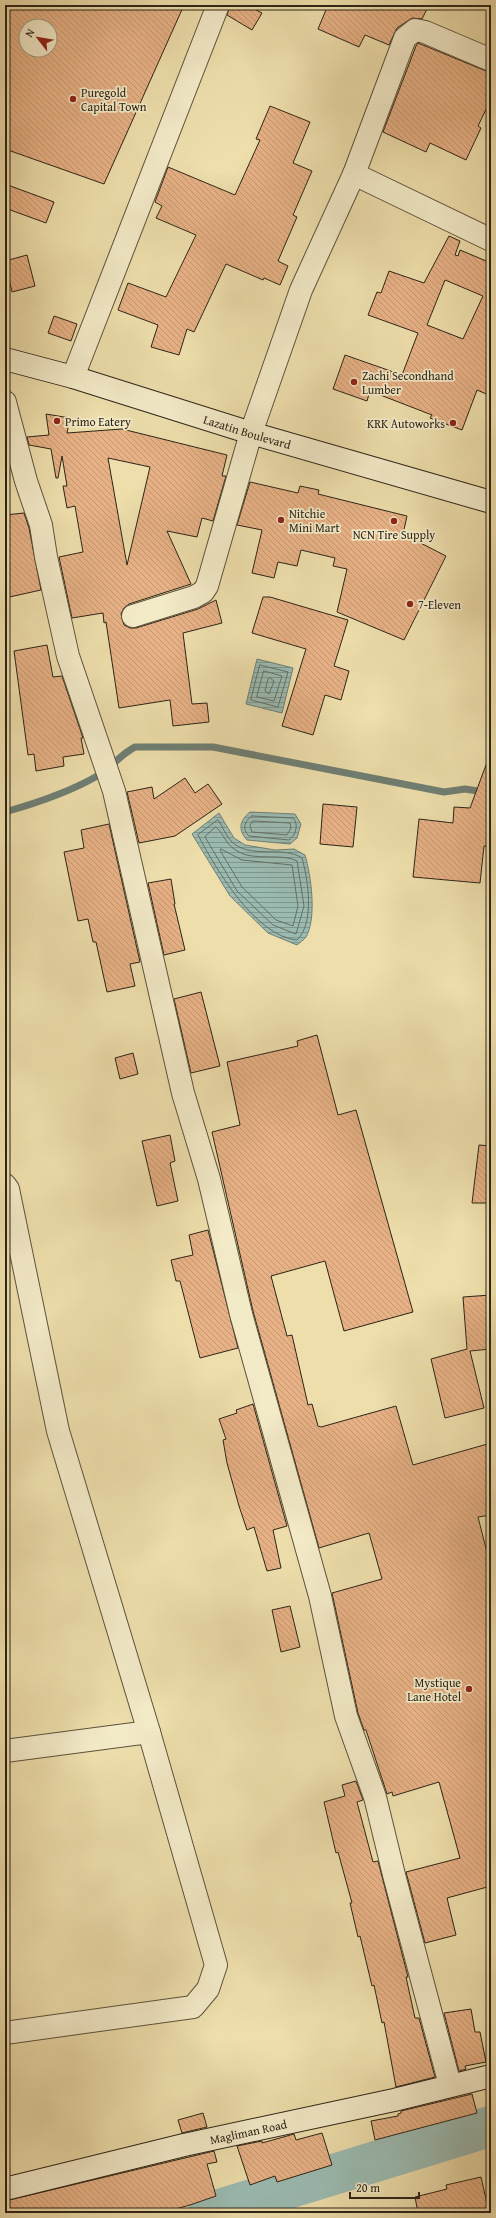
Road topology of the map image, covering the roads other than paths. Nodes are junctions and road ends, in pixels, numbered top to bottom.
1 (218, 5) edge
2 (491, 60) edge
3 (354, 174) junction
4 (491, 240) edge
5 (5, 359) edge
6 (73, 377) junction
7 (5, 402) edge
8 (251, 433) junction
9 (491, 502) edge
10 (133, 616) dead end
11 (5, 1185) edge
12 (149, 1732) junction
13 (5, 1751) edge
14 (5, 2033) edge
15 (491, 2076) edge
16 (450, 2084) junction
17 (5, 2189) edge

1 - 6 street
2 - 3 street
3 - 4 street
3 - 8 street
5 - 6 street, Lazatin Boulevard
6 - 8 street, Lazatin Boulevard
7 - 16 street
8 - 9 street, Lazatin Boulevard
8 - 10 street
11 - 12 street
12 - 13 street
12 - 14 street
15 - 16 street, Magliman Road
16 - 17 street, Magliman Road

